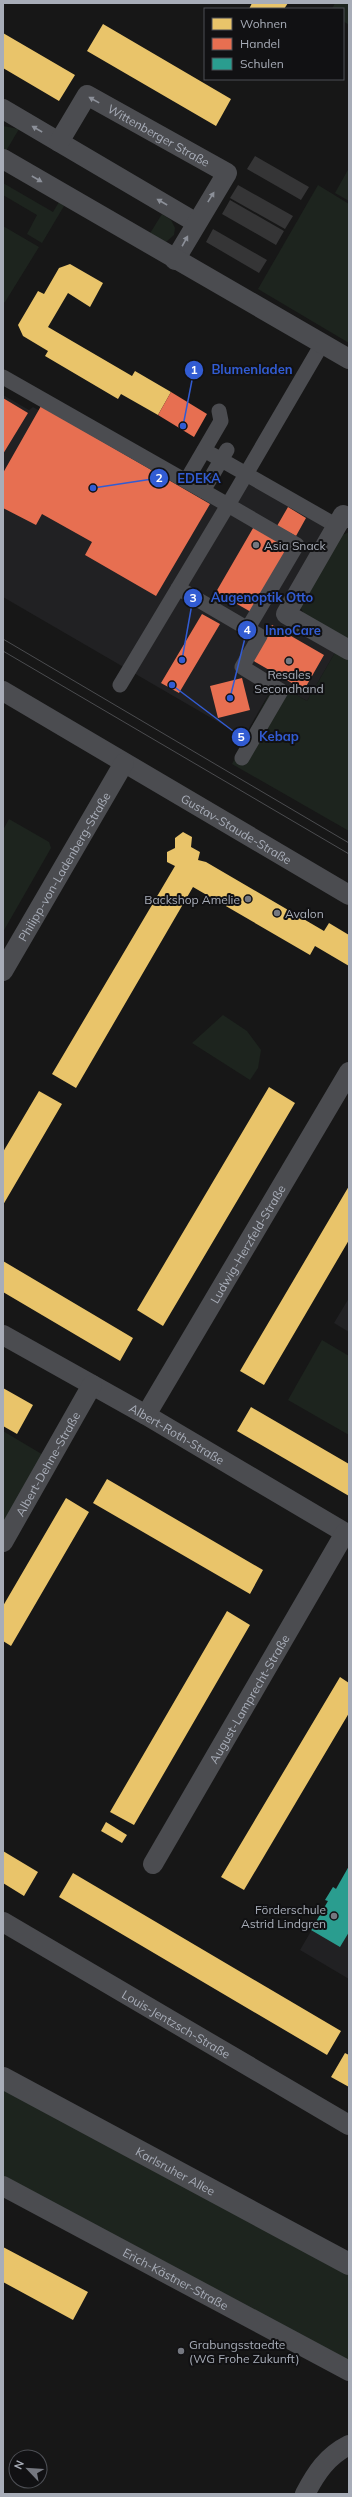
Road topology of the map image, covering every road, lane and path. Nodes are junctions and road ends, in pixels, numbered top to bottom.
1 (3, 109) edge
2 (59, 142) junction
3 (3, 159) edge
4 (195, 222) junction
5 (175, 260) junction
6 (322, 344) junction
7 (349, 359) edge
8 (3, 377) edge
9 (219, 411) dead end
10 (204, 450) junction
11 (224, 455) junction
12 (246, 473) junction
13 (186, 481) junction
14 (204, 491) junction
15 (228, 505) junction
16 (343, 522) edge
17 (178, 588) junction
18 (248, 628) junction
19 (349, 650) edge
20 (120, 685) dead end
21 (3, 691) edge
22 (242, 758) dead end
23 (124, 763) junction
24 (349, 895) edge
25 (3, 971) edge
26 (349, 1072) edge
27 (3, 1336) edge
28 (92, 1385) junction
29 (146, 1415) junction
30 (347, 1534) edge
31 (3, 1542) edge
32 (153, 1864) dead end
33 (3, 1922) edge
34 (3, 2078) edge
35 (349, 2126) edge
36 (3, 2186) edge
37 (349, 2264) edge
38 (349, 2371) edge
39 (349, 2445) edge
40 (305, 2494) edge

2 -> 1 street
4 -> 2 street
4 -> 2 street, Wittenberger Straße
3 -> 5 street
5 -> 4 street, Wittenberger Straße
5 - 6 street
6 - 7 street
6 - 12 street
8 - 13 street
9 - 10 street
10 - 11 street
10 - 13 street
11 - 12 street
11 - 14 street
12 - 15 street
12 - 16 street
13 - 14 street
14 - 15 street
15 - 17 street
15 - 18 street
16 - 19 street
17 - 18 street
17 - 20 street
18 - 22 street
21 - 23 street, Gustav-Staude-Straße
23 - 24 street, Gustav-Staude-Straße
23 - 25 street, Philipp-von-Ladenberg-Straße
26 - 29 street, Ludwig-Herzfeld-Straße
27 - 28 street, Albert-Roth-Straße
28 - 29 street, Albert-Roth-Straße
28 - 31 street, Albert-Dehne-Straße
29 - 30 street, Albert-Roth-Straße
30 - 32 street, August-Lamprecht-Straße
33 - 35 street, Louis-Jentzsch-Straße
34 - 37 street, Karlsruher Allee
36 - 38 street, Erich-Kästner-Straße
39 - 40 street

